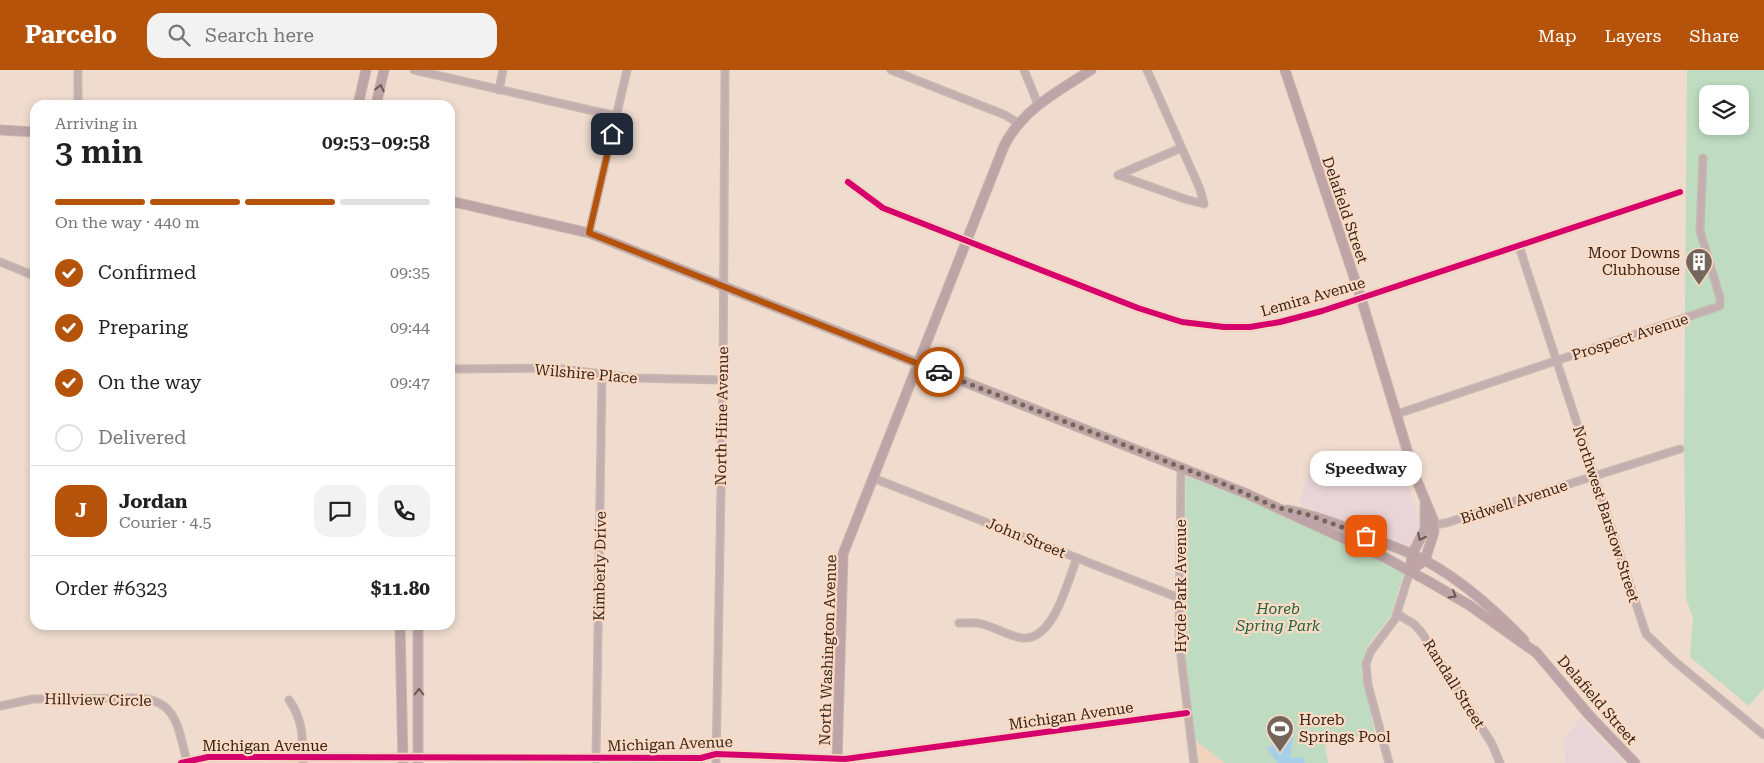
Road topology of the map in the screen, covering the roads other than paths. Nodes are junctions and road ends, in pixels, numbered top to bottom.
1 (78, 70) edge
2 (366, 70) edge
3 (384, 70) edge
4 (414, 70) edge
5 (503, 70) edge
6 (627, 70) edge
7 (725, 70) edge
8 (891, 70) edge
9 (1024, 70) edge
10 (1090, 70) edge
11 (1147, 70) edge
12 (1285, 70) edge
13 (499, 90) junction
14 (78, 100) edge
15 (359, 100) edge
16 (377, 100) edge
17 (1038, 104) junction
18 (616, 116) junction
19 (1018, 123) junction
20 (0, 130) edge
21 (30, 132) edge
22 (1181, 148) junction
23 (1703, 158) dead end
24 (848, 182) dead end
25 (1680, 192) dead end
26 (455, 202) edge
27 (589, 233) junction
28 (966, 241) junction
29 (1519, 246) junction
30 (0, 262) edge
31 (30, 274) edge
32 (722, 286) junction
33 (1361, 298) junction
34 (1557, 361) junction
35 (918, 363) junction
36 (455, 370) edge
37 (602, 374) junction
38 (723, 380) junction
39 (1397, 414) junction
40 (1680, 449) dead end
41 (1181, 468) junction
42 (1594, 476) junction
43 (873, 478) junction
44 (1425, 501) junction
45 (1275, 507) junction
46 (1434, 525) junction
47 (1412, 555) junction
48 (1076, 558) junction
49 (1425, 560) junction
50 (1410, 572) junction
51 (1179, 598) junction
52 (1397, 614) junction
53 (959, 623) dead end
54 (400, 630) edge
55 (418, 630) edge
56 (1538, 654) junction
57 (289, 700) dead end
58 (0, 706) edge
59 (403, 713) junction
60 (1187, 713) junction
61 (419, 714) junction
62 (1764, 735) edge
63 (716, 754) junction
64 (596, 759) junction
65 (303, 760) edge
66 (403, 761) edge
67 (418, 761) edge
68 (837, 761) edge
69 (184, 762) edge
70 (716, 763) edge
71 (1194, 763) edge
72 (1389, 763) edge
73 (1500, 763) edge
74 (1635, 763) edge

1 - 14 street
2 - 15 street
16 -> 3 street
4 - 13 street
5 - 13 street
6 - 18 street
7 - 32 street, North Hine Avenue
8 - 19 street
9 - 17 street
10 - 17 street, North Washington Avenue
11 - 22 street
12 - 33 street, Delafield Street
13 - 18 street
17 - 19 street, North Washington Avenue
18 - 27 street
19 - 28 street, North Washington Avenue
20 - 21 street
22 - 22 street
23 - 34 street, Prospect Avenue
24 - 28 street, Lemira Avenue
25 - 29 street, Lemira Avenue
26 - 27 street
27 - 32 street
28 - 33 street, Lemira Avenue
28 - 35 street, North Washington Avenue
29 - 33 street, Lemira Avenue
29 - 34 street, Northwest Barstow Street
30 - 31 street
32 - 35 street
32 - 38 street, North Hine Avenue
33 - 39 street, Delafield Street
34 - 39 street, Prospect Avenue
34 - 42 street, Northwest Barstow Street
35 - 41 street
35 - 43 street, North Washington Avenue
36 - 37 street, Wilshire Place
37 - 38 street, Wilshire Place
37 - 64 street, Kimberly Drive
38 - 63 street, North Hine Avenue
39 - 44 street, Delafield Street
40 - 42 street, Bidwell Avenue
41 - 45 street
41 - 51 street, Hyde Park Avenue
42 - 46 street, Bidwell Avenue
42 - 62 street, Northwest Barstow Street
43 - 48 street, John Street
43 - 68 street, North Washington Avenue
44 - 46 street, Delafield Street
44 -> 47 street, Delafield Street
45 - 47 street, Delafield Street
45 - 50 street
46 - 49 street
47 - 49 street, Delafield Street
47 - 50 street, Delafield Street
48 - 51 street, John Street
48 - 53 street
49 - 50 street
49 - 56 street, Delafield Street
50 - 52 street
50 -> 56 street, Delafield Street
51 - 60 street, Hyde Park Avenue
52 - 72 street
52 - 73 street, Randall Street
54 - 59 street
61 -> 55 street
56 - 74 street, Delafield Street
57 - 65 street
58 - 69 street, Hillview Circle
59 - 61 street
59 - 66 street
60 - 68 street, Michigan Avenue
60 - 71 street, Hyde Park Avenue
61 - 67 street
63 - 64 street, Michigan Avenue
63 - 68 street, Michigan Avenue
63 - 70 street, North Hine Avenue
64 - 67 street, Michigan Avenue
65 - 66 street, Michigan Avenue
65 - 69 street, Michigan Avenue
66 - 67 street, Michigan Avenue

